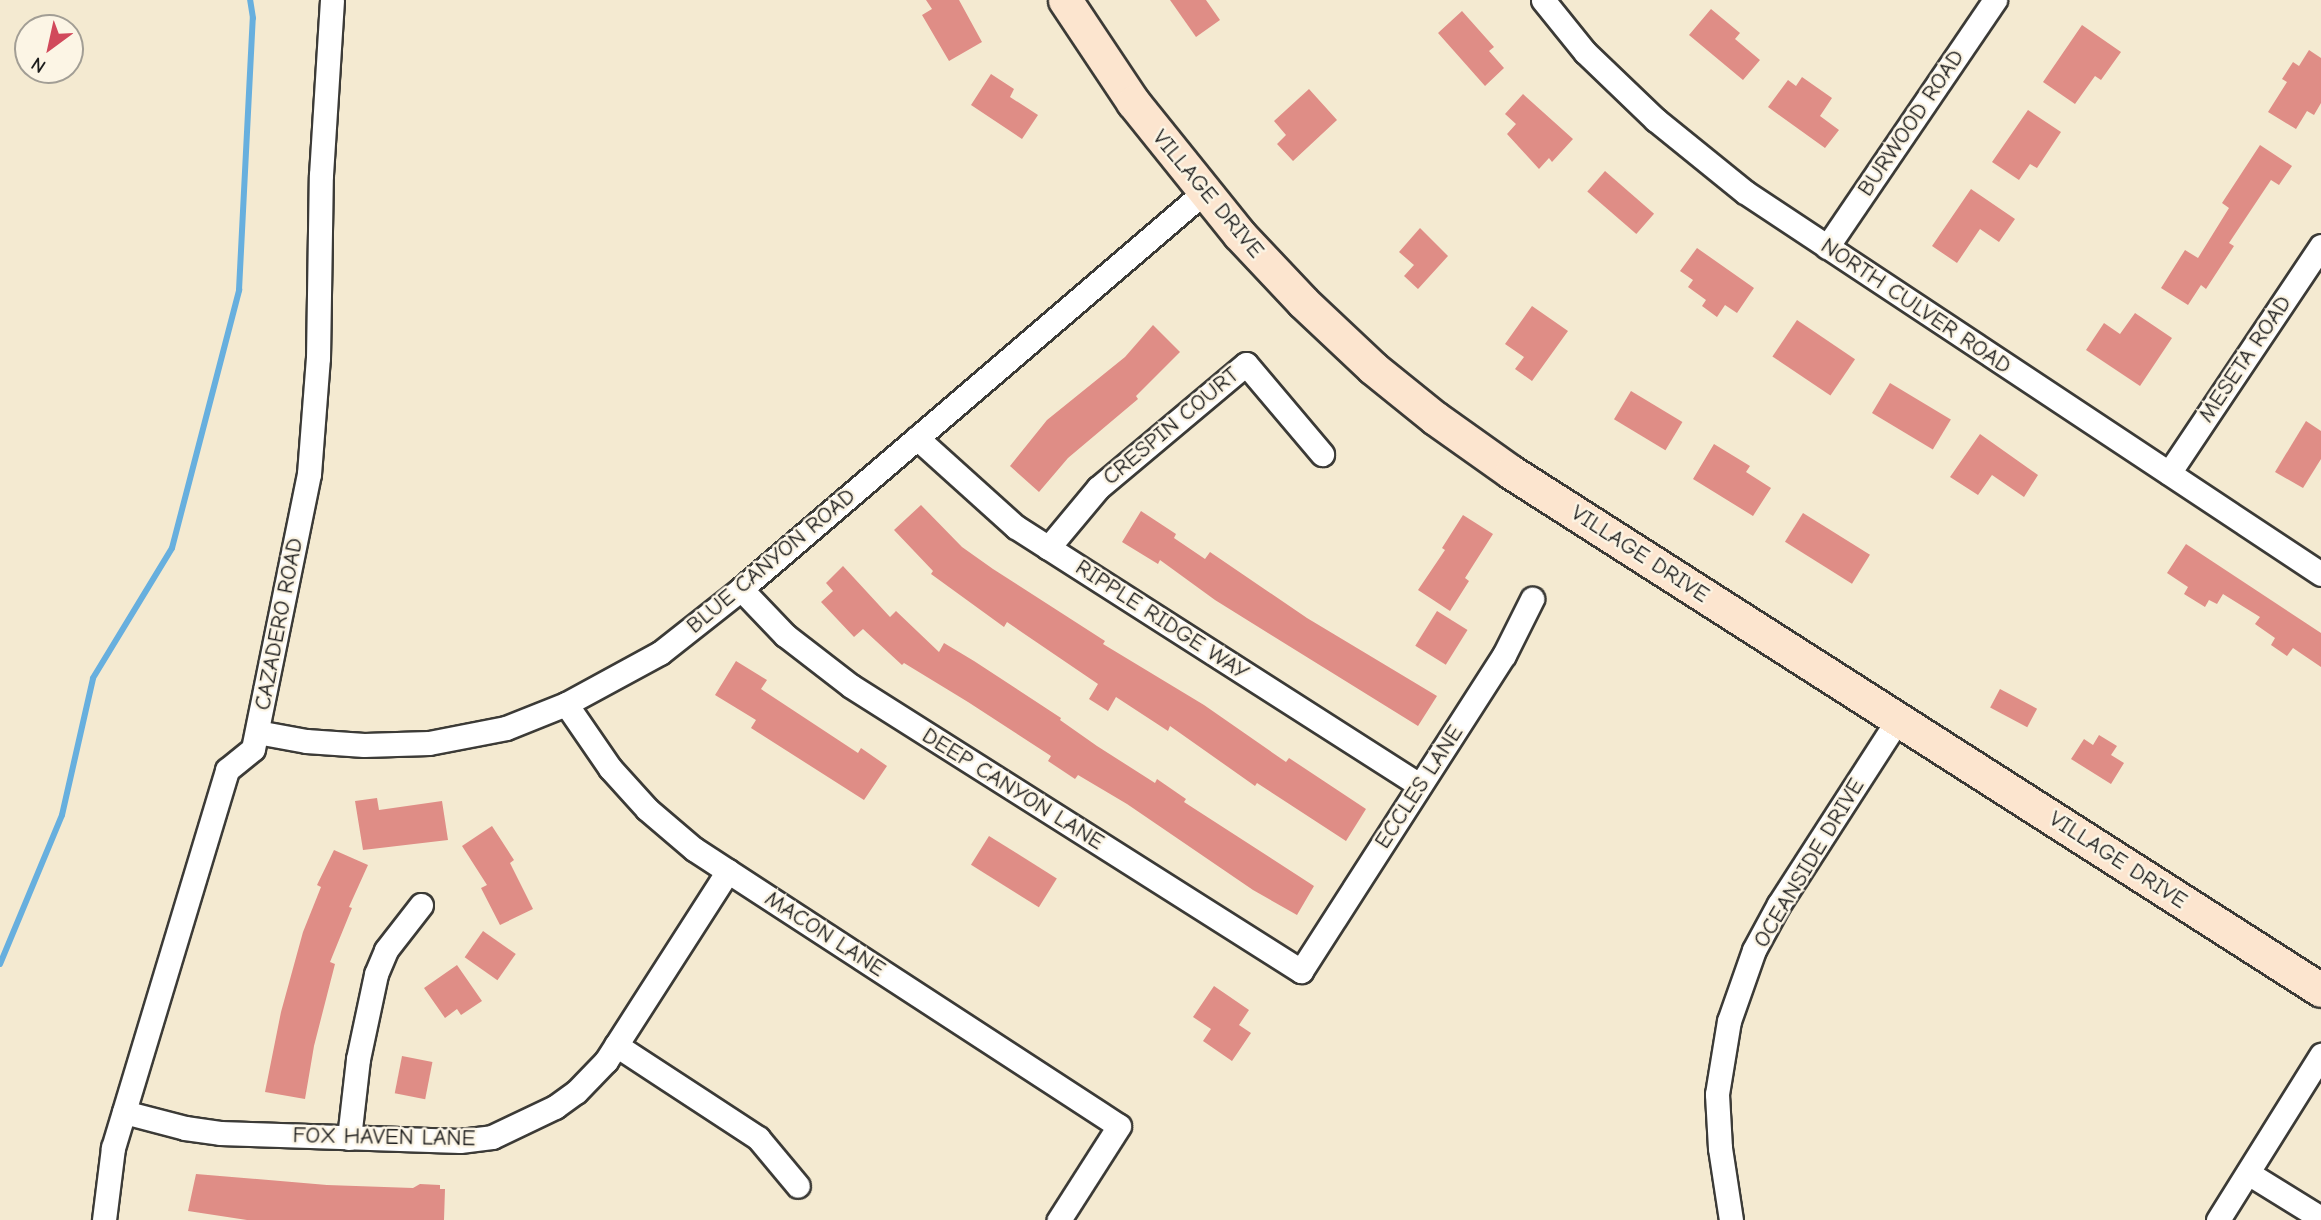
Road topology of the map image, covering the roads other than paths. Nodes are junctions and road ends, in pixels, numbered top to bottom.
1 (332, 0) edge
2 (1065, 0) edge
3 (1543, 0) edge
4 (1995, 0) edge
5 (1203, 194) junction
6 (2321, 246) edge
7 (1827, 247) junction
8 (918, 438) junction
9 (1322, 454) dead end
10 (2169, 473) junction
11 (1048, 548) junction
12 (2321, 574) edge
13 (741, 589) junction
14 (1532, 599) dead end
15 (566, 704) junction
16 (1898, 719) junction
17 (257, 732) junction
18 (1420, 785) junction
19 (728, 871) junction
20 (421, 905) dead end
21 (1301, 971) joint
22 (2321, 990) edge
23 (616, 1045) junction
24 (2321, 1055) edge
25 (124, 1112) junction
26 (349, 1138) junction
27 (2248, 1173) junction
28 (798, 1186) dead end
29 (2321, 1218) edge
30 (104, 1220) edge
31 (1059, 1220) edge
32 (1731, 1220) edge
33 (2218, 1220) edge

1 - 17 street, CAZADERO ROAD
2 - 5 main road, VILLAGE DRIVE
3 - 7 street, NORTH CULVER ROAD
4 - 7 street, BURWOOD ROAD
5 - 8 street, BLUE CANYON ROAD
5 - 16 main road, VILLAGE DRIVE
6 - 10 street, MESETA ROAD
7 - 10 street, NORTH CULVER ROAD
8 - 11 street, RIPPLE RIDGE WAY
8 - 13 street, BLUE CANYON ROAD
9 - 11 street, CRESPIN COURT
10 - 12 street, NORTH CULVER ROAD
11 - 18 street, RIPPLE RIDGE WAY
13 - 15 street, BLUE CANYON ROAD
13 - 21 street, DEEP CANYON LANE
14 - 18 street, ECCLES LANE
15 - 17 street, BLUE CANYON ROAD
15 - 19 street, MACON LANE
16 - 22 main road, VILLAGE DRIVE
16 - 32 street, OCEANSIDE DRIVE
17 - 25 street, CAZADERO ROAD
18 - 21 street, ECCLES LANE
19 - 23 street, FOX HAVEN LANE
19 - 31 street, MACON LANE
20 - 26 street
23 - 26 street, FOX HAVEN LANE
23 - 28 street
24 - 27 street
25 - 26 street, FOX HAVEN LANE
25 - 30 street, CAZADERO ROAD
27 - 29 street
27 - 33 street

